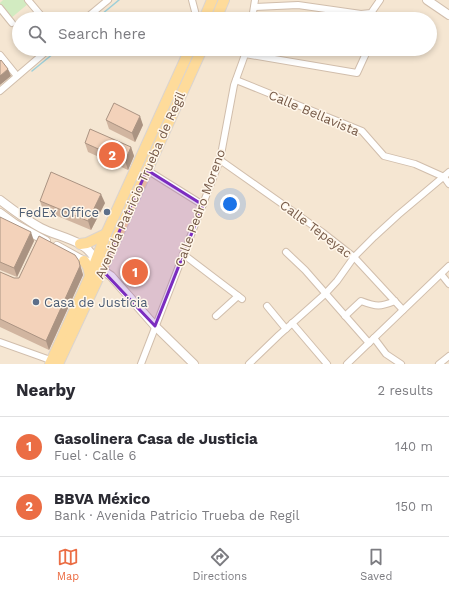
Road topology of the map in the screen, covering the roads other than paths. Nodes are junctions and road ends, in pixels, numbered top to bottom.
1 (28, 0) edge
2 (108, 0) edge
3 (192, 0) edge
4 (212, 0) edge
5 (224, 0) edge
6 (255, 0) edge
7 (380, 0) edge
8 (428, 0) edge
9 (299, 2) edge
10 (255, 7) junction
11 (1, 12) edge
12 (38, 12) edge
13 (93, 12) edge
14 (195, 12) edge
15 (207, 12) edge
16 (219, 12) edge
17 (254, 12) edge
18 (351, 12) edge
19 (372, 12) edge
20 (449, 16) edge
21 (12, 24) dead end
22 (0, 54) edge
23 (41, 56) edge
24 (187, 56) edge
25 (199, 56) edge
26 (244, 56) edge
27 (271, 56) edge
28 (365, 56) edge
29 (17, 76) junction
30 (236, 80) junction
31 (0, 91) edge
32 (220, 160) junction
33 (147, 170) junction
34 (446, 175) edge
35 (449, 184) edge
36 (0, 200) edge
37 (203, 205) junction
38 (0, 212) edge
39 (49, 233) junction
40 (106, 234) junction
41 (41, 241) junction
42 (80, 244) junction
43 (111, 249) junction
44 (286, 252) dead end
45 (184, 254) junction
46 (354, 257) junction
47 (95, 260) junction
48 (84, 261) junction
49 (449, 266) edge
50 (102, 270) junction
51 (441, 274) junction
52 (90, 276) junction
53 (449, 284) edge
54 (325, 294) junction
55 (395, 301) junction
56 (267, 306) dead end
57 (403, 310) junction
58 (216, 316) dead end
59 (345, 316) junction
60 (292, 323) junction
61 (155, 326) junction
62 (286, 329) junction
63 (372, 341) junction
64 (0, 342) edge
65 (449, 356) edge
66 (55, 363) edge
67 (141, 364) edge
68 (194, 364) edge
69 (249, 364) edge
70 (327, 364) edge
71 (347, 364) edge
72 (400, 364) edge
73 (439, 364) edge

1 - 12 street
2 - 13 street
3 - 14 street
4 - 15 main road
5 - 16 main road
6 - 10 street
7 - 19 street
8 - 20 street
9 - 10 street
9 - 18 street
10 - 17 street
11 - 21 street
22 - 29 street
23 - 29 street
24 - 40 main road, Avenida Patricio Trueba de Regil
25 - 33 main road, Avenida Patricio Trueba de Regil
26 - 30 street, Calle Pedro Moreno
27 - 28 street
29 - 31 street
30 - 32 street, Calle Pedro Moreno
30 - 34 street, Calle Bellavista
32 - 37 street, Calle Pedro Moreno
32 - 46 street, Calle Tepeyac
33 - 37 street
33 - 43 main road, Avenida Patricio Trueba de Regil
34 - 35 street
34 - 46 street
36 - 39 street
37 - 45 street, Calle Pedro Moreno
38 - 41 street
39 - 41 street
39 - 42 street
40 - 42 main road
40 - 47 main road, Avenida Patricio Trueba de Regil
41 - 48 street
42 - 47 street
43 - 47 main road
43 - 50 main road, Avenida Patricio Trueba de Regil
44 - 54 street
45 - 58 street
45 - 61 street, Calle Pedro Moreno
46 - 54 street
46 - 55 street, Calle Tepeyac
47 - 48 street
47 - 50 main road
47 - 52 main road, Avenida Patricio Trueba de Regil
48 - 52 main road
49 - 51 street
50 - 52 main road
50 - 61 street
50 - 66 main road, Avenida Patricio Trueba de Regil
51 - 53 street
51 - 57 street
52 - 66 main road, Avenida Patricio Trueba de Regil
54 - 59 street
54 - 60 street
55 - 57 street, Calle Tepeyac
55 - 59 street
56 - 62 street
57 - 63 street
59 - 63 street
60 - 62 street
60 - 70 street
61 - 67 street, Calle Pedro Moreno
61 - 68 street
62 - 69 street
63 - 71 street
63 - 72 street
64 - 66 street
65 - 73 street

